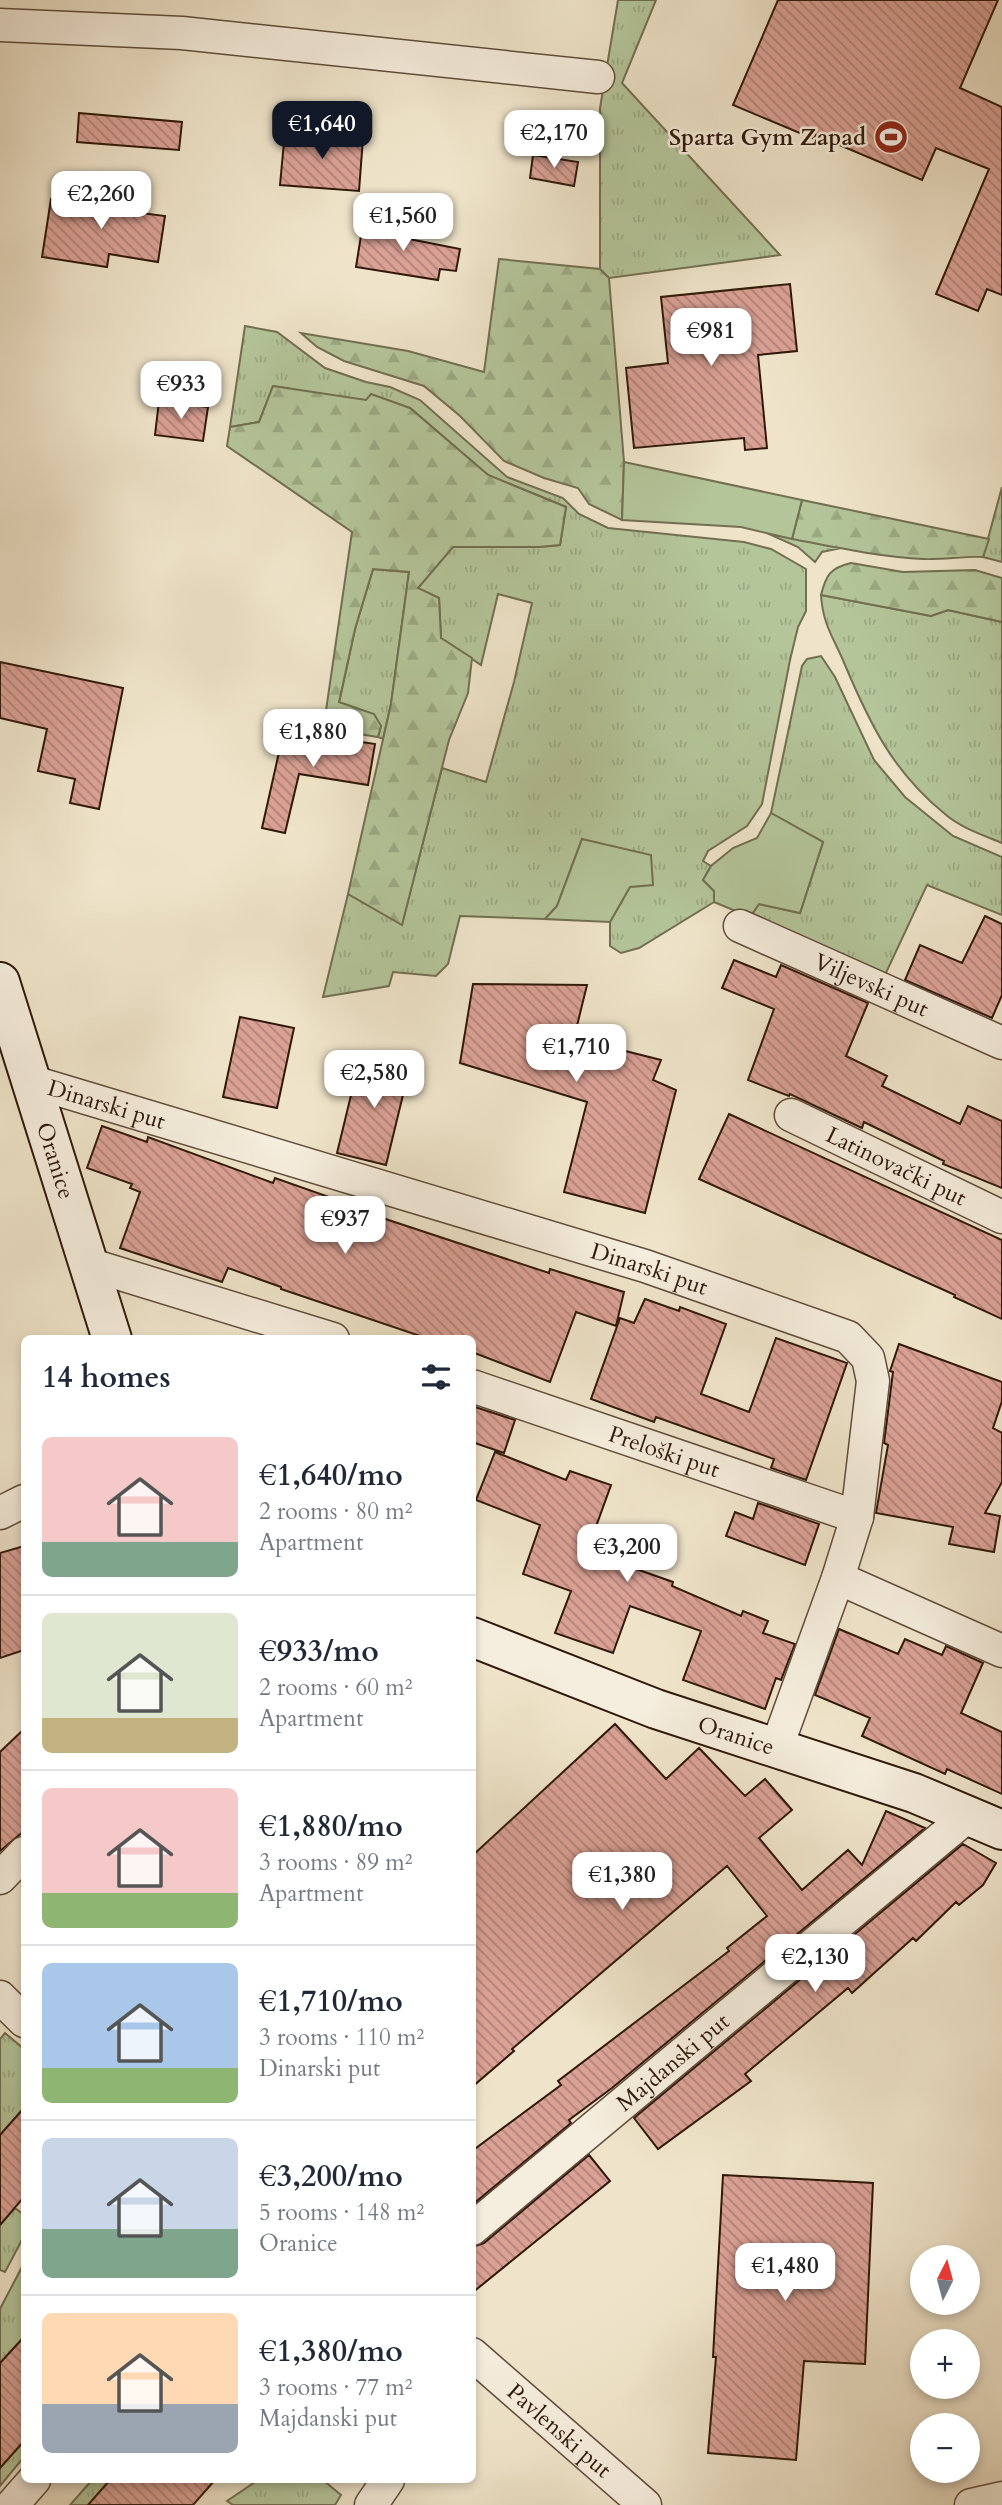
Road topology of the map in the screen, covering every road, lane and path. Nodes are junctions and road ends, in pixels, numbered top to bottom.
1 (0, 25) edge
2 (598, 77) dead end
3 (740, 926) dead end
4 (0, 982) edge
5 (1002, 1043) edge
6 (33, 1082) junction
7 (791, 1115) dead end
8 (1002, 1217) edge
9 (88, 1264) junction
10 (111, 1335) edge
11 (320, 1335) edge
12 (476, 1387) edge
13 (21, 1502) edge
14 (0, 1513) edge
15 (857, 1517) junction
16 (838, 1578) junction
17 (476, 1639) edge
18 (1002, 1651) edge
19 (776, 1749) junction
20 (986, 1822) edge
21 (21, 1856) edge
22 (0, 1878) edge
23 (0, 1997) edge
24 (21, 2018) edge
25 (476, 2226) edge
26 (476, 2357) edge
27 (31, 2483) edge
28 (386, 2483) edge
29 (1002, 2498) edge
30 (12, 2505) edge
31 (371, 2505) edge
32 (645, 2505) edge
33 (971, 2505) edge

1 - 2 street
3 - 5 street, Viljevski put
4 - 6 main road, Oranice
6 - 9 main road, Oranice
6 - 15 street, Dinarski put
7 - 8 street, Latinovački put
9 - 10 main road, Oranice
9 - 11 street
12 - 15 street, Preloški put
13 - 14 street
15 - 16 street, Dinarski put
16 - 18 street
16 - 19 street, Dinarski put
17 - 19 main road, Oranice
19 - 20 main road, Oranice
20 - 25 street, Majdanski put
21 - 22 street
23 - 24 street
26 - 32 street, Pavlenski put
27 - 30 street
28 - 31 street
29 - 33 street

